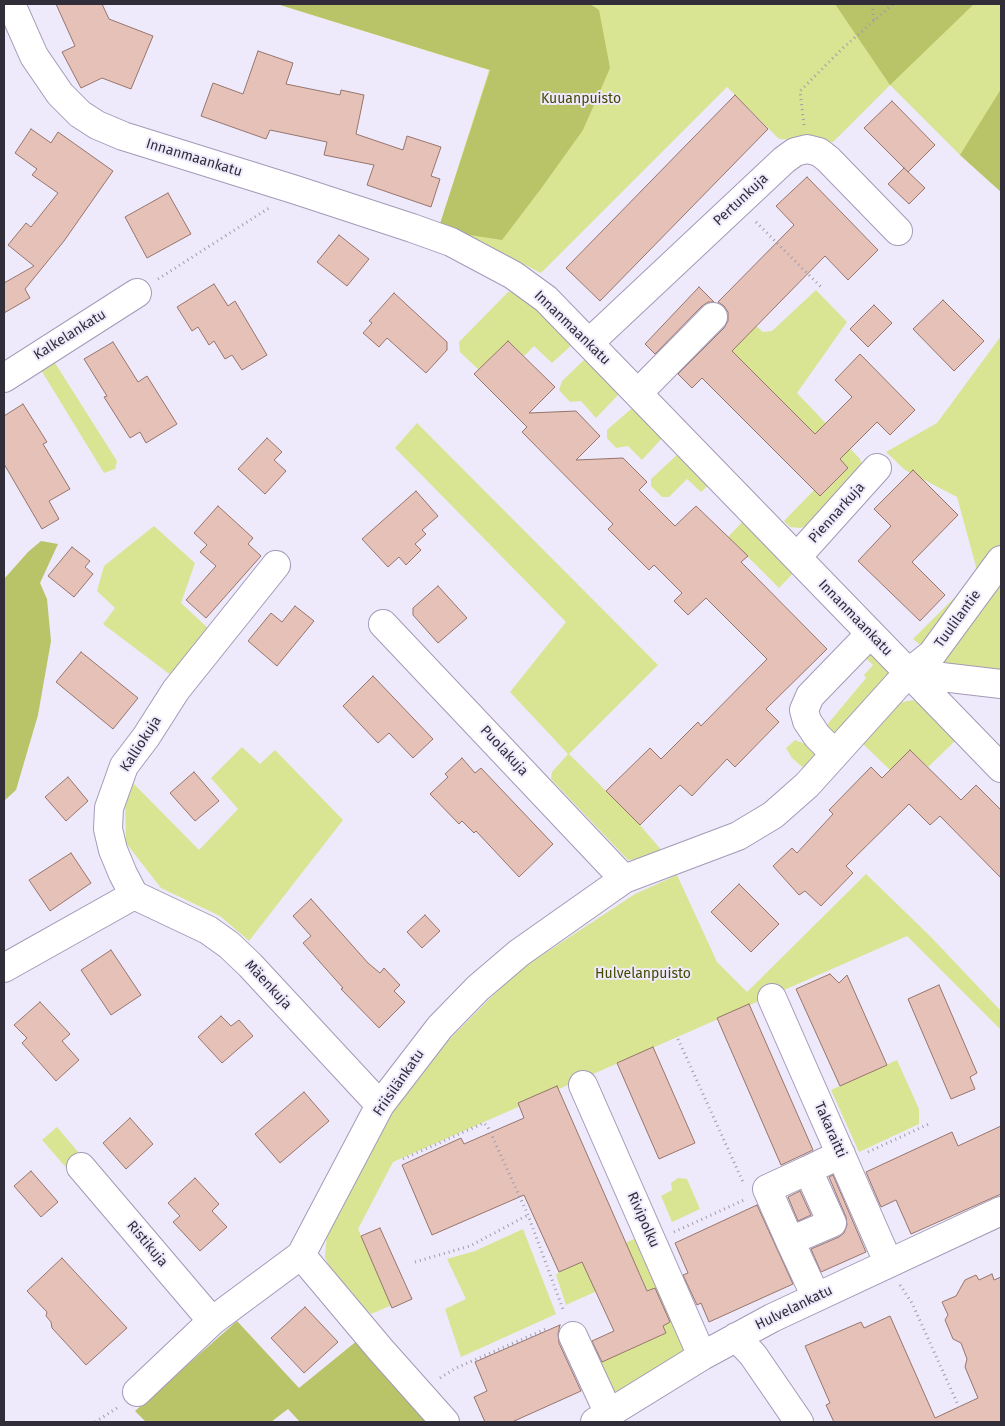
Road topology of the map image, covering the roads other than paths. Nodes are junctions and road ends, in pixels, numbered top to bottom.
1 (11, 4) edge
2 (898, 231) dead end
3 (137, 293) road end
4 (713, 317) dead end
5 (589, 343) junction
6 (4, 378) edge
7 (638, 393) junction
8 (877, 468) dead end
9 (797, 557) junction
10 (1001, 560) edge
11 (276, 565) dead end
12 (383, 624) dead end
13 (870, 634) junction
14 (908, 674) junction
15 (1001, 684) edge
16 (835, 754) junction
17 (1001, 768) edge
18 (624, 879) junction
19 (134, 895) junction
20 (4, 968) edge
21 (772, 998) dead end
22 (583, 1085) dead end
23 (380, 1105) junction
24 (843, 1159) junction
25 (81, 1167) dead end
26 (808, 1170) junction
27 (1001, 1211) edge
28 (790, 1241) junction
29 (301, 1255) junction
30 (893, 1272) junction
31 (816, 1297) junction
32 (212, 1321) junction
33 (570, 1328) road end
34 (736, 1337) junction
35 (702, 1356) junction
36 (136, 1392) dead end
37 (602, 1418) edge
38 (445, 1422) edge
39 (799, 1422) edge

1 - 5 street, Innanmaankatu
2 - 5 street, Pertunkuja
3 - 6 street, Kalkelankatu
4 - 7 street
5 - 7 street, Innanmaankatu
7 - 9 street, Innanmaankatu
8 - 9 street, Piennarkuja
9 - 13 street, Innanmaankatu
10 - 14 street, Tuulilantie
11 - 19 street, Kalliokuja
12 - 18 street, Puolakuja
13 - 14 street, Innanmaankatu
13 - 16 street
14 - 15 street
14 - 16 street, Tuulilantie
14 - 17 street, Innanmaankatu
16 - 18 street, Friisilänkatu
18 - 23 street, Friisilänkatu
19 - 20 street
19 - 23 street, Mäenkuja
21 - 24 street, Takaraitti
22 - 35 street, Rivipolku
23 - 29 street, Friisilänkatu
24 - 26 street
24 - 30 street, Takaraitti
25 - 32 street, Ristikuja
26 - 28 street
26 - 28 street
27 - 30 street, Hulvelankatu
28 - 31 street
29 - 32 street
29 - 38 street
30 - 31 street, Hulvelankatu
31 - 34 street, Hulvelankatu
32 - 36 street
33 - 37 street
34 - 35 street, Hulvelankatu
34 - 39 street
35 - 37 street, Hulvelankatu

